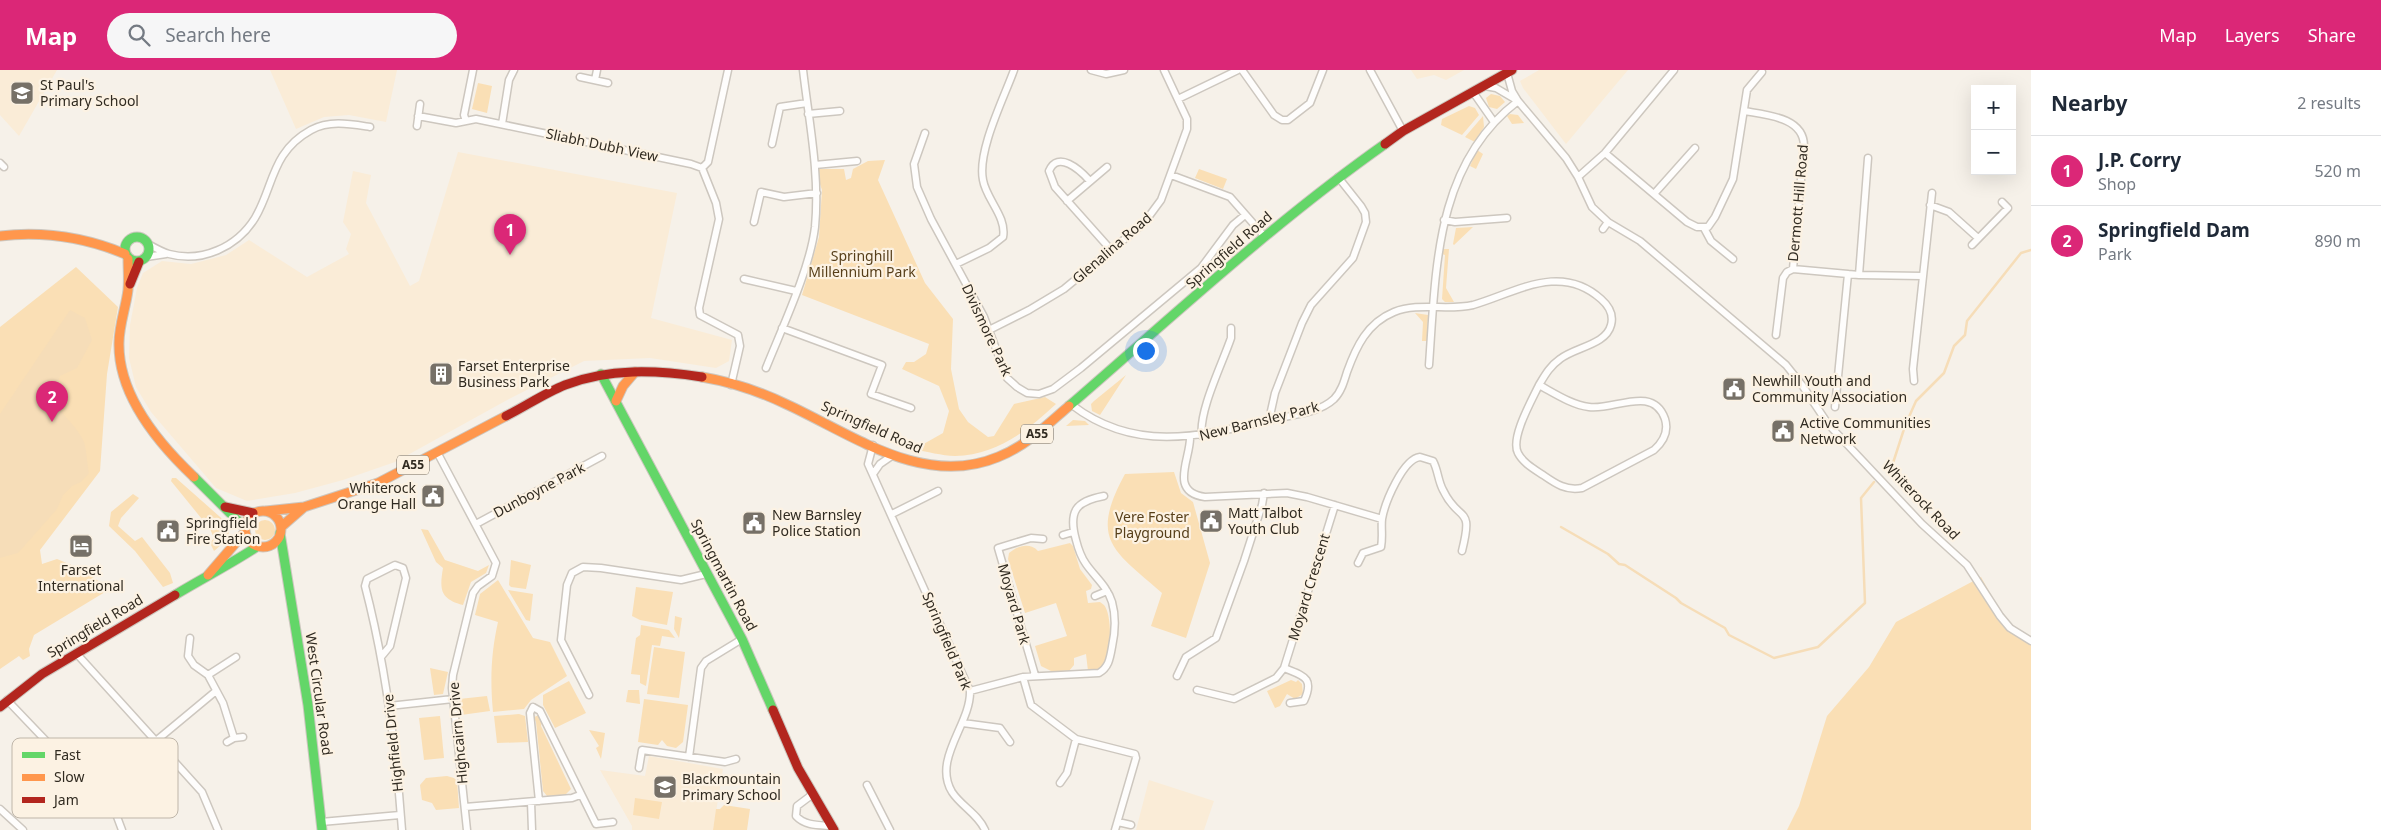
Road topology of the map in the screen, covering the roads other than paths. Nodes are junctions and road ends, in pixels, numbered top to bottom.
1 (472, 70) edge
2 (514, 70) edge
3 (596, 70) edge
4 (728, 70) edge
5 (804, 70) edge
6 (1014, 70) edge
7 (1091, 70) edge
8 (1124, 70) edge
9 (1164, 70) edge
10 (1240, 70) edge
11 (1323, 70) edge
12 (1370, 70) edge
13 (1674, 70) edge
14 (1508, 71) edge
15 (1762, 72) dead end
16 (580, 77) dead end
17 (595, 80) junction
18 (608, 83) dead end
19 (1483, 85) junction
20 (1473, 91) junction
21 (1178, 99) junction
22 (1518, 101) junction
23 (807, 103) junction
24 (420, 104) dead end
25 (840, 111) dead end
26 (1744, 111) junction
27 (808, 114) junction
28 (418, 116) junction
29 (466, 121) junction
30 (1494, 122) junction
31 (502, 124) junction
32 (417, 126) dead end
33 (370, 127) dead end
34 (1403, 131) junction
35 (925, 133) dead end
36 (772, 144) dead end
37 (1695, 148) dead end
38 (1605, 153) junction
39 (1868, 158) dead end
40 (857, 161) dead end
41 (814, 165) junction
42 (1107, 167) dead end
43 (702, 168) junction
44 (1171, 175) junction
45 (1338, 177) junction
46 (1578, 177) junction
47 (1089, 180) junction
48 (817, 193) junction
49 (1932, 193) dead end
50 (1654, 194) junction
51 (1067, 201) junction
52 (2002, 202) dead end
53 (1930, 205) junction
54 (1245, 215) junction
55 (1507, 218) dead end
56 (1444, 220) junction
57 (754, 222) dead end
58 (1608, 222) junction
59 (1704, 228) junction
60 (1603, 229) dead end
61 (0, 236) edge
62 (1265, 237) junction
63 (1978, 238) junction
64 (128, 241) junction
65 (101, 243) junction
66 (148, 244) junction
67 (1972, 245) dead end
68 (1112, 251) junction
69 (168, 254) junction
70 (127, 256) junction
71 (1733, 259) dead end
72 (143, 260) junction
73 (956, 264) junction
74 (1793, 269) junction
75 (1848, 274) junction
76 (1860, 275) junction
77 (1922, 276) junction
78 (744, 279) dead end
79 (128, 289) junction
80 (796, 291) junction
81 (1433, 306) junction
82 (782, 328) junction
83 (1231, 328) dead end
84 (990, 330) junction
85 (1776, 335) dead end
86 (1428, 365) dead end
87 (766, 368) dead end
88 (635, 372) junction
89 (601, 374) junction
90 (1914, 380) dead end
91 (731, 385) junction
92 (1539, 385) junction
93 (616, 401) junction
94 (1072, 405) junction
95 (911, 408) dead end
96 (1835, 408) dead end
97 (1272, 420) junction
98 (1202, 436) junction
99 (1190, 437) junction
100 (873, 445) junction
101 (437, 452) junction
102 (894, 454) junction
103 (602, 456) dead end
104 (873, 474) junction
105 (938, 491) dead end
106 (1264, 494) junction
107 (1104, 496) dead end
108 (1335, 505) junction
109 (225, 507) junction
110 (304, 507) junction
111 (266, 511) junction
112 (253, 513) junction
113 (892, 514) junction
114 (1382, 519) junction
115 (476, 524) junction
116 (245, 530) junction
117 (281, 530) junction
118 (1073, 532) junction
119 (1063, 535) dead end
120 (1043, 539) dead end
121 (261, 546) junction
122 (1462, 551) dead end
123 (284, 562) junction
124 (1358, 563) dead end
125 (706, 574) junction
126 (208, 575) junction
127 (1107, 591) junction
128 (1095, 596) dead end
129 (190, 638) dead end
130 (742, 639) junction
131 (2031, 641) edge
132 (76, 653) junction
133 (236, 657) dead end
134 (382, 657) junction
135 (1284, 668) junction
136 (208, 675) junction
137 (1035, 675) junction
138 (1176, 676) dead end
139 (1023, 677) junction
140 (1197, 690) dead end
141 (216, 691) junction
142 (970, 691) junction
143 (589, 695) dead end
144 (453, 699) junction
145 (3, 703) edge
146 (1290, 703) dead end
147 (389, 706) junction
148 (963, 723) junction
149 (39, 738) edge
150 (155, 738) edge
151 (159, 738) edge
152 (234, 738) junction
153 (243, 738) dead end
154 (1076, 739) junction
155 (227, 742) dead end
156 (1010, 742) dead end
157 (689, 757) junction
158 (736, 758) dead end
159 (178, 764) edge
160 (639, 768) dead end
161 (1060, 783) dead end
162 (868, 785) dead end
163 (813, 794) junction
164 (580, 795) junction
165 (539, 801) junction
166 (531, 802) junction
167 (465, 807) junction
168 (0, 808) edge
169 (400, 815) junction
170 (118, 818) edge
171 (612, 822) dead end
172 (1118, 822) junction
173 (1132, 825) dead end
174 (321, 826) edge
175 (833, 828) edge
176 (23, 830) edge
177 (122, 830) edge
178 (218, 830) edge
179 (402, 830) edge
180 (467, 830) edge
181 (532, 830) edge
182 (890, 830) edge
183 (985, 830) edge
184 (1115, 830) edge

1 - 29 street
2 - 31 street
3 - 17 street
4 - 43 street
5 - 23 street
6 - 73 street
7 - 8 street
9 - 21 street, Glenalina Road
10 - 11 street
10 - 21 street
12 - 34 street
13 - 38 street
14 - 19 main road, Springfield Road / A55
14 - 22 street, Whiterock Road
15 - 26 street
16 - 17 street
17 - 18 street
19 - 20 main road, Springfield Road / A55
19 - 22 street
20 - 30 street
20 - 34 main road, Springfield Road / A55
21 - 44 street, Glenalina Road
22 - 30 street
22 - 46 street, Whiterock Road
23 - 27 street
23 - 36 street
24 - 28 street
25 - 27 street
26 - 59 street
26 - 74 street, Dermott Hill Road
27 - 41 street
28 - 29 street, Sliabh Dubh View
28 - 32 street
29 - 31 street, Sliabh Dubh View
30 - 56 street
31 - 43 street, Sliabh Dubh View
33 - 69 street
34 - 45 main road, Springfield Road / A55
35 - 73 street, Divismore Park
37 - 50 street
38 - 46 street
38 - 50 street
39 - 76 street
40 - 41 street
41 - 48 street
42 - 47 street
43 - 91 street
44 - 54 street
44 - 68 street, Glenalina Road
45 - 62 main road, Springfield Road / A55
45 - 97 street
46 - 58 street, Whiterock Road
47 - 51 street
47 - 51 street
48 - 57 street
48 - 80 street
49 - 53 street
50 - 59 street
51 - 68 street
52 - 63 street
53 - 63 street
53 - 77 street
54 - 62 street
54 - 84 street, Divismore Park
55 - 56 street
56 - 81 street
58 - 60 street
58 - 131 street, Whiterock Road
59 - 71 street
61 - 65 main road
62 - 94 main road, Springfield Road / A55
63 - 67 street
64 - 65 main road
64 - 66 main road
64 - 70 main road
65 - 70 main road
66 - 69 street
66 - 72 main road
68 - 84 street, Glenalina Road
69 - 72 street
70 - 72 main road
70 - 79 main road
72 - 79 main road
73 - 84 street, Divismore Park
74 - 75 street, Dermott Hill Road
74 - 85 street
75 - 76 street, Dermott Hill Road
75 - 96 street
76 - 77 street, Dermott Hill Road
77 - 90 street
78 - 80 street
79 - 109 main road
80 - 82 street
81 - 86 street
81 - 92 street, New Barnsley Park
81 - 97 street, New Barnsley Park
82 - 87 street
82 - 95 street
83 - 98 street
88 - 89 main road, Springfield Road / A55
88 - 91 main road, Springfield Road / A55
88 - 93 main road
89 - 93 main road, Springmartin Road
89 - 101 main road, Springfield Road / A55
91 - 100 main road, Springfield Road / A55
92 - 92 street
93 - 125 main road, Springmartin Road
94 - 99 street, New Barnsley Park
94 - 102 main road, Springfield Road / A55
97 - 98 street, New Barnsley Park
98 - 99 street, New Barnsley Park
99 - 106 street
100 - 102 main road, Springfield Road / A55
100 - 104 street, Springfield Park
101 - 110 main road, Springfield Road / A55
101 - 115 street, Highcairn Drive
102 - 104 street
103 - 115 street, Dunboyne Park
104 - 113 street, Springfield Park
105 - 113 street
106 - 108 street
106 - 138 street
107 - 118 street
108 - 114 street
108 - 135 street, Moyard Crescent
109 - 112 main road
109 - 116 main road
110 - 111 main road, Springfield Road / A55
110 - 117 main road, Springfield Road / A55
111 - 112 main road, A55
111 - 117 main road
112 - 116 main road
113 - 142 street, Springfield Park
114 - 122 street
114 - 124 street
115 - 144 street, Highcairn Drive
116 - 121 main road
116 - 126 main road, Springfield Road
117 - 121 main road, A55
117 - 123 main road, West Circular Road
118 - 119 street
118 - 127 street
120 - 137 street, Moyard Park
121 - 123 main road
121 - 126 main road, Springfield Road
123 - 174 main road, West Circular Road
125 - 130 main road, Springmartin Road
125 - 143 street
126 - 132 main road, Springfield Road
127 - 128 street
127 - 137 street
129 - 136 street
130 - 157 street
130 - 163 main road, Springmartin Road
132 - 145 main road, Springfield Road
132 - 150 street
133 - 136 street
134 - 134 street, Highfield Drive
134 - 147 street, Highfield Drive
135 - 140 street
135 - 146 street
136 - 141 street
137 - 139 street
139 - 142 street
139 - 154 street
141 - 151 street
141 - 152 street
142 - 148 street, Springfield Park
144 - 147 street
144 - 167 street, Highcairn Drive
145 - 149 street
147 - 169 street, Highfield Drive
148 - 156 street
148 - 183 street, Springfield Park
152 - 153 street
152 - 155 street
154 - 161 street
154 - 172 street
157 - 158 street
157 - 160 street
159 - 178 street
162 - 182 street
163 - 175 main road, Springmartin Road
163 - 175 street, Springmartin Road
164 - 165 street
164 - 165 street
164 - 171 street
165 - 166 street
166 - 167 street
166 - 181 street
167 - 180 street, Highcairn Drive
168 - 176 street
169 - 174 street
169 - 179 street, Highfield Drive
170 - 177 street
172 - 173 street
172 - 184 street

